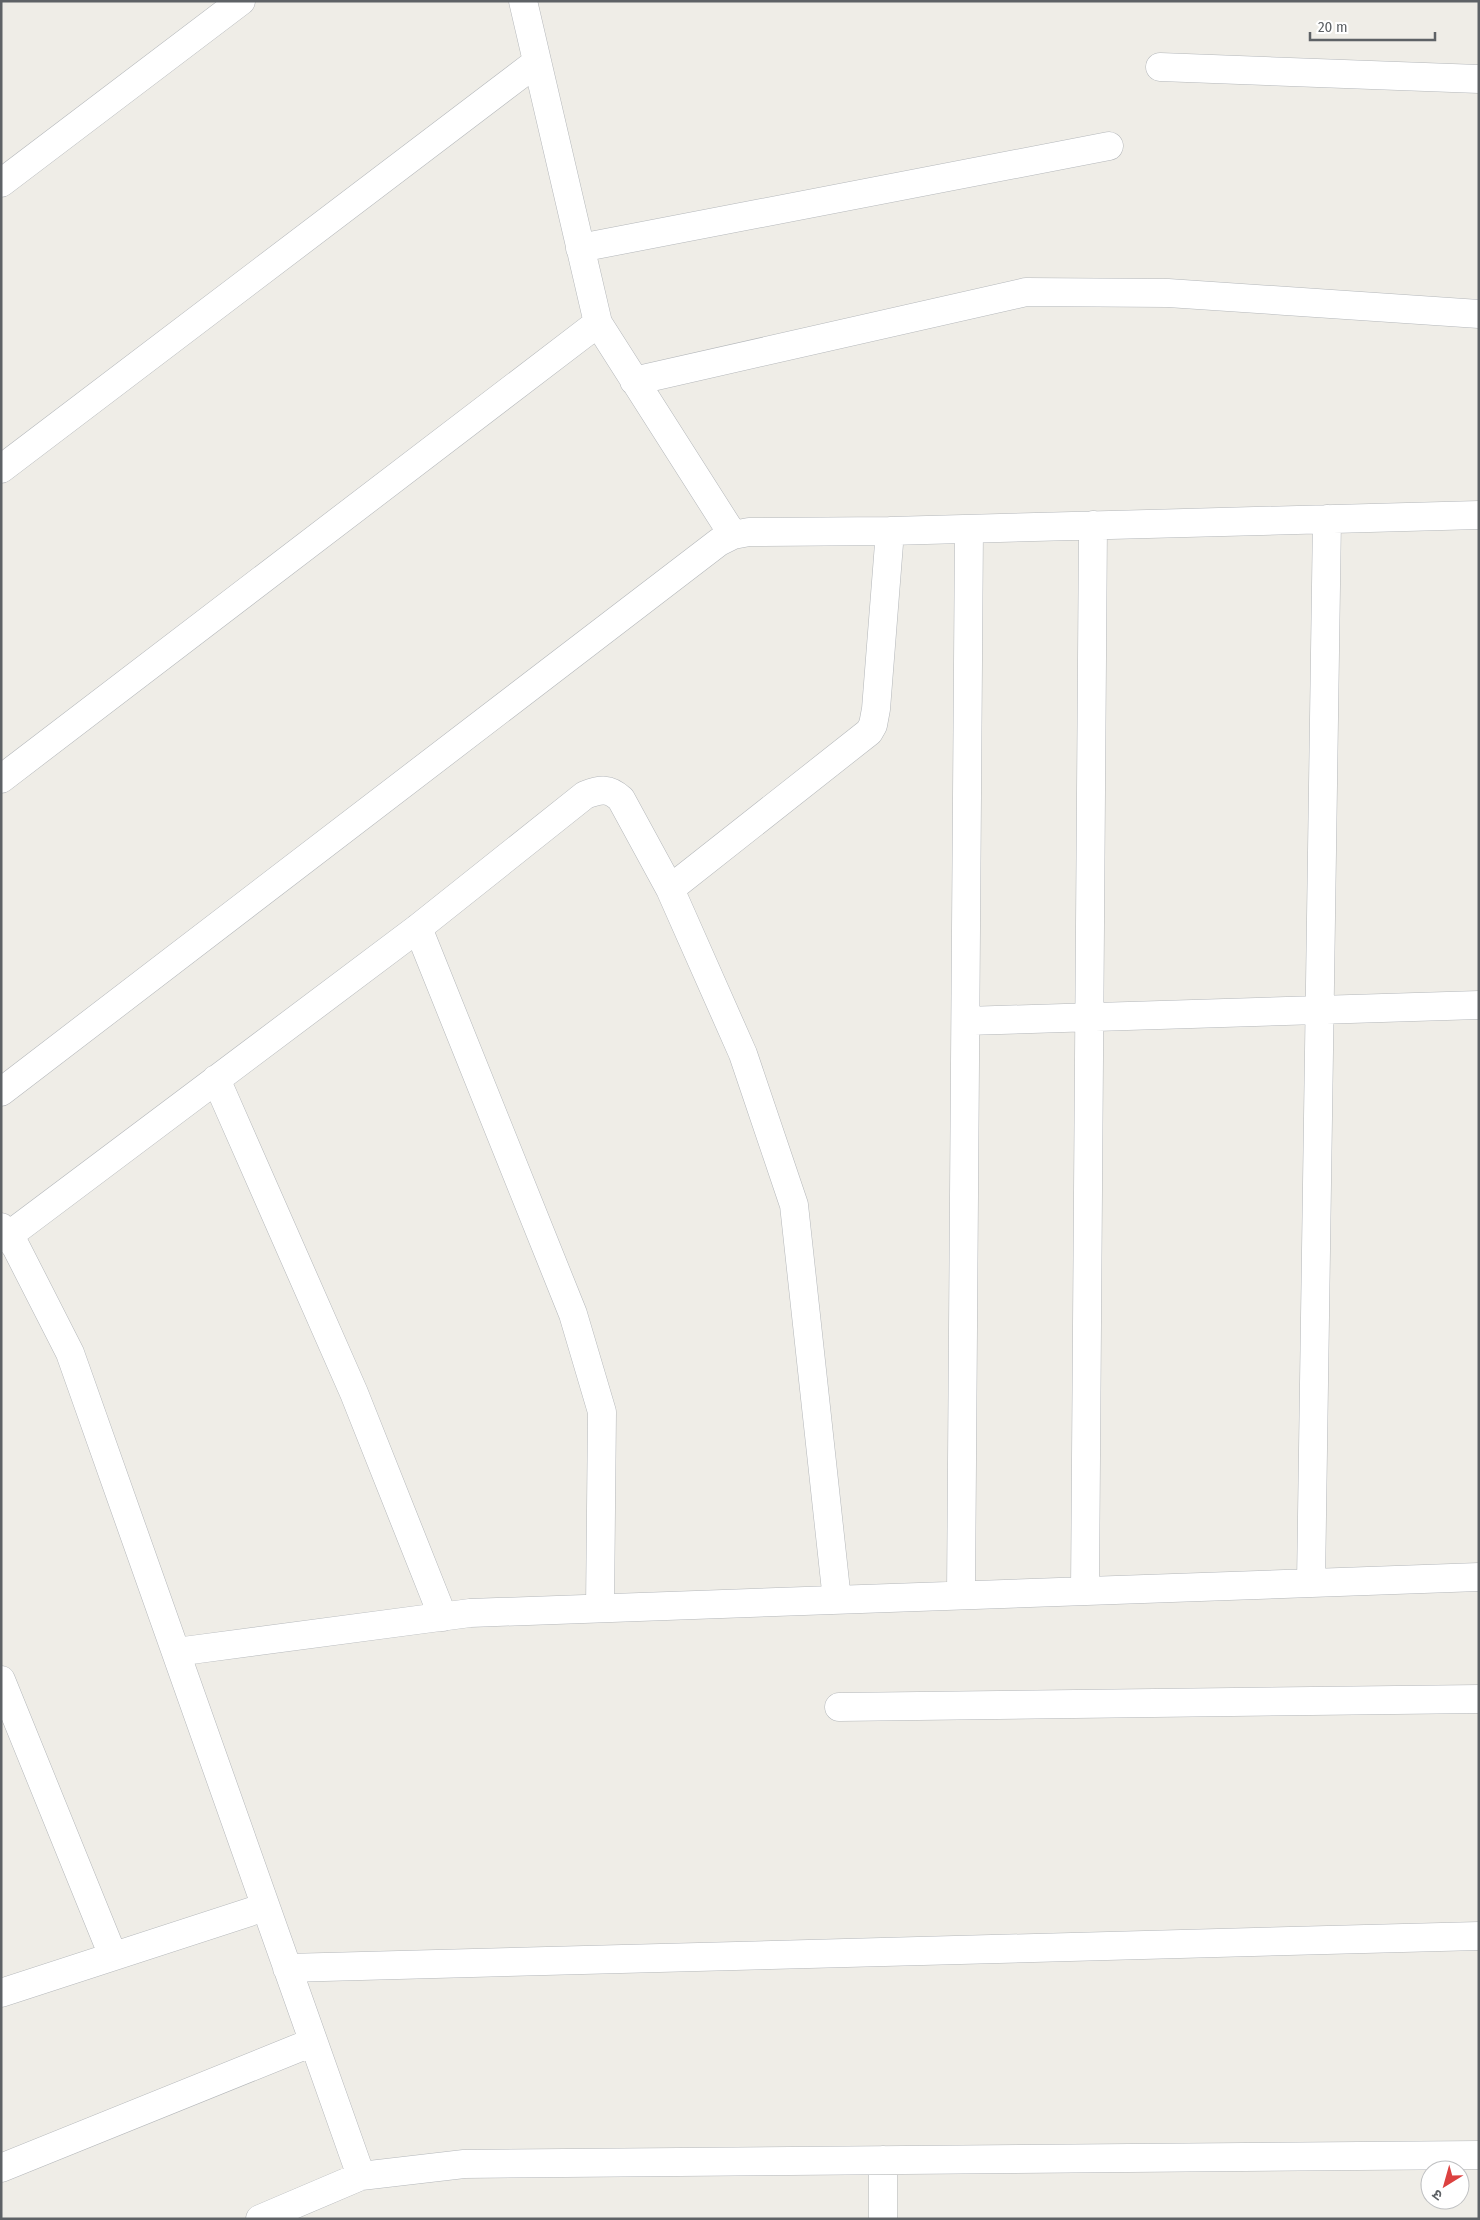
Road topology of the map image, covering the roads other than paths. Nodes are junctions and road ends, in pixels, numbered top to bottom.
1 (241, 1) edge
2 (523, 1) edge
3 (537, 62) junction
4 (1160, 67) dead end
5 (1479, 80) edge
6 (1109, 146) dead end
7 (1, 183) edge
8 (580, 248) junction
9 (1479, 314) edge
10 (598, 323) junction
11 (634, 381) junction
12 (1, 469) edge
13 (1479, 515) edge
14 (1326, 519) junction
15 (1093, 525) junction
16 (970, 529) junction
17 (890, 531) junction
18 (733, 535) junction
19 (1, 778) edge
20 (670, 889) junction
21 (418, 928) junction
22 (1479, 1005) edge
23 (1319, 1010) junction
24 (1089, 1017) junction
25 (966, 1021) junction
26 (216, 1079) junction
27 (1, 1092) edge
28 (4, 1232) edge
29 (1479, 1577) edge
30 (1311, 1583) junction
31 (1085, 1591) junction
32 (961, 1595) junction
33 (837, 1600) junction
34 (600, 1608) junction
35 (443, 1617) junction
36 (176, 1652) junction
37 (1, 1680) edge
38 (1479, 1700) edge
39 (839, 1707) dead end
40 (265, 1907) junction
41 (1479, 1936) edge
42 (113, 1956) junction
43 (287, 1968) junction
44 (1, 1992) edge
45 (313, 2042) junction
46 (1479, 2155) edge
47 (883, 2160) junction
48 (1, 2168) edge
49 (361, 2176) junction
50 (260, 2219) edge
51 (883, 2219) edge

1 - 7 street
2 - 3 street
3 - 8 street
3 - 12 street
4 - 5 street
6 - 8 street
8 - 10 street
9 - 11 street
10 - 11 street
10 - 19 street
11 - 18 street
13 - 14 street
14 - 15 street
14 - 23 street
15 - 16 street
15 - 24 street
16 - 17 street
16 - 25 street
17 - 18 street
17 - 20 street
18 - 27 street
20 - 21 street
20 - 33 street
21 - 26 street
21 - 34 street
22 - 23 street
23 - 24 street
23 - 30 street
24 - 25 street
24 - 31 street
25 - 32 street
26 - 28 street
26 - 35 street
28 - 36 street
29 - 30 street
30 - 31 street
31 - 32 street
32 - 33 street
33 - 34 street
34 - 35 street
35 - 36 street
36 - 40 street
37 - 42 street
38 - 39 street
40 - 42 street
40 - 43 street
41 - 43 street
42 - 44 street
43 - 45 street
45 - 48 street
45 - 49 street
46 - 47 street
47 - 49 street
47 - 51 street
49 - 50 street

